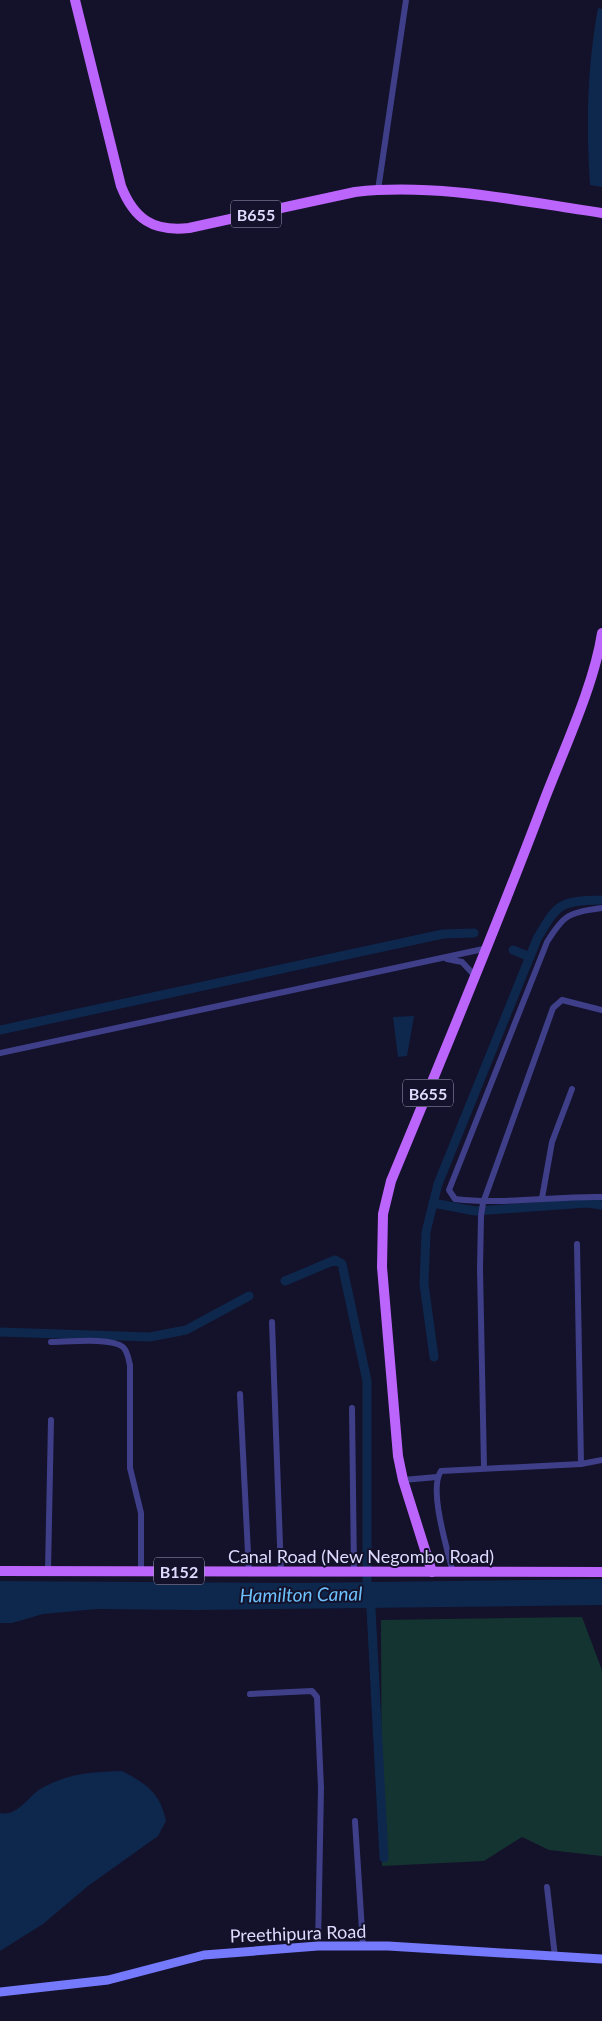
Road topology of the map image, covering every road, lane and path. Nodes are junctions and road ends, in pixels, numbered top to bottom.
1 (75, 0) edge
2 (406, 0) edge
3 (378, 190) junction
4 (602, 213) edge
5 (602, 633) edge
6 (602, 908) edge
7 (488, 948) junction
8 (443, 958) junction
9 (476, 977) junction
10 (602, 1010) edge
11 (0, 1053) edge
12 (572, 1089) dead end
13 (602, 1197) edge
14 (542, 1198) junction
15 (483, 1204) junction
16 (577, 1244) dead end
17 (272, 1322) dead end
18 (51, 1342) dead end
19 (240, 1394) dead end
20 (352, 1408) dead end
21 (51, 1420) dead end
22 (602, 1460) edge
23 (581, 1464) junction
24 (484, 1468) junction
25 (437, 1477) junction
26 (403, 1480) junction
27 (141, 1570) junction
28 (0, 1571) edge
29 (48, 1571) junction
30 (356, 1572) junction
31 (432, 1572) junction
32 (602, 1572) edge
33 (249, 1573) junction
34 (281, 1573) junction
35 (453, 1573) junction
36 (250, 1694) dead end
37 (354, 1821) dead end
38 (547, 1887) dead end
39 (318, 1946) junction
40 (363, 1946) junction
41 (555, 1957) junction
42 (602, 1959) edge
43 (0, 1992) edge

1 - 3 main road, B655
2 - 3 street
3 - 4 main road, B655
5 - 7 main road, B655
6 - 15 street
7 - 8 street
7 - 9 main road, B655
8 - 9 street
8 - 11 street
9 - 26 main road, B655
10 - 15 street
12 - 14 street
13 - 14 street
14 - 15 street
15 - 24 street
16 - 23 street
17 - 34 street
18 - 27 street
19 - 33 street
20 - 30 street
21 - 29 street
22 - 23 street
23 - 24 street
24 - 25 street
25 - 26 street
25 - 35 street
26 - 31 main road, B655
27 - 29 main road, Canal Road (New Negombo Road) / B152
27 - 33 main road, Canal Road (New Negombo Road) / B152
28 - 29 main road, Canal Road (New Negombo Road) / B152
30 - 31 main road, Canal Road (New Negombo Road) / B152
30 - 34 main road, Canal Road (New Negombo Road) / B152
31 - 35 main road, Canal Road (New Negombo Road) / B152
32 - 35 main road, Canal Road (New Negombo Road) / B152
33 - 34 main road, Canal Road (New Negombo Road) / B152
36 - 39 street
37 - 40 street
38 - 41 street
39 - 40 street, Preethipura Road
39 - 43 street, Preethipura Road
40 - 41 street, Preethipura Road
41 - 42 street, Preethipura Road

